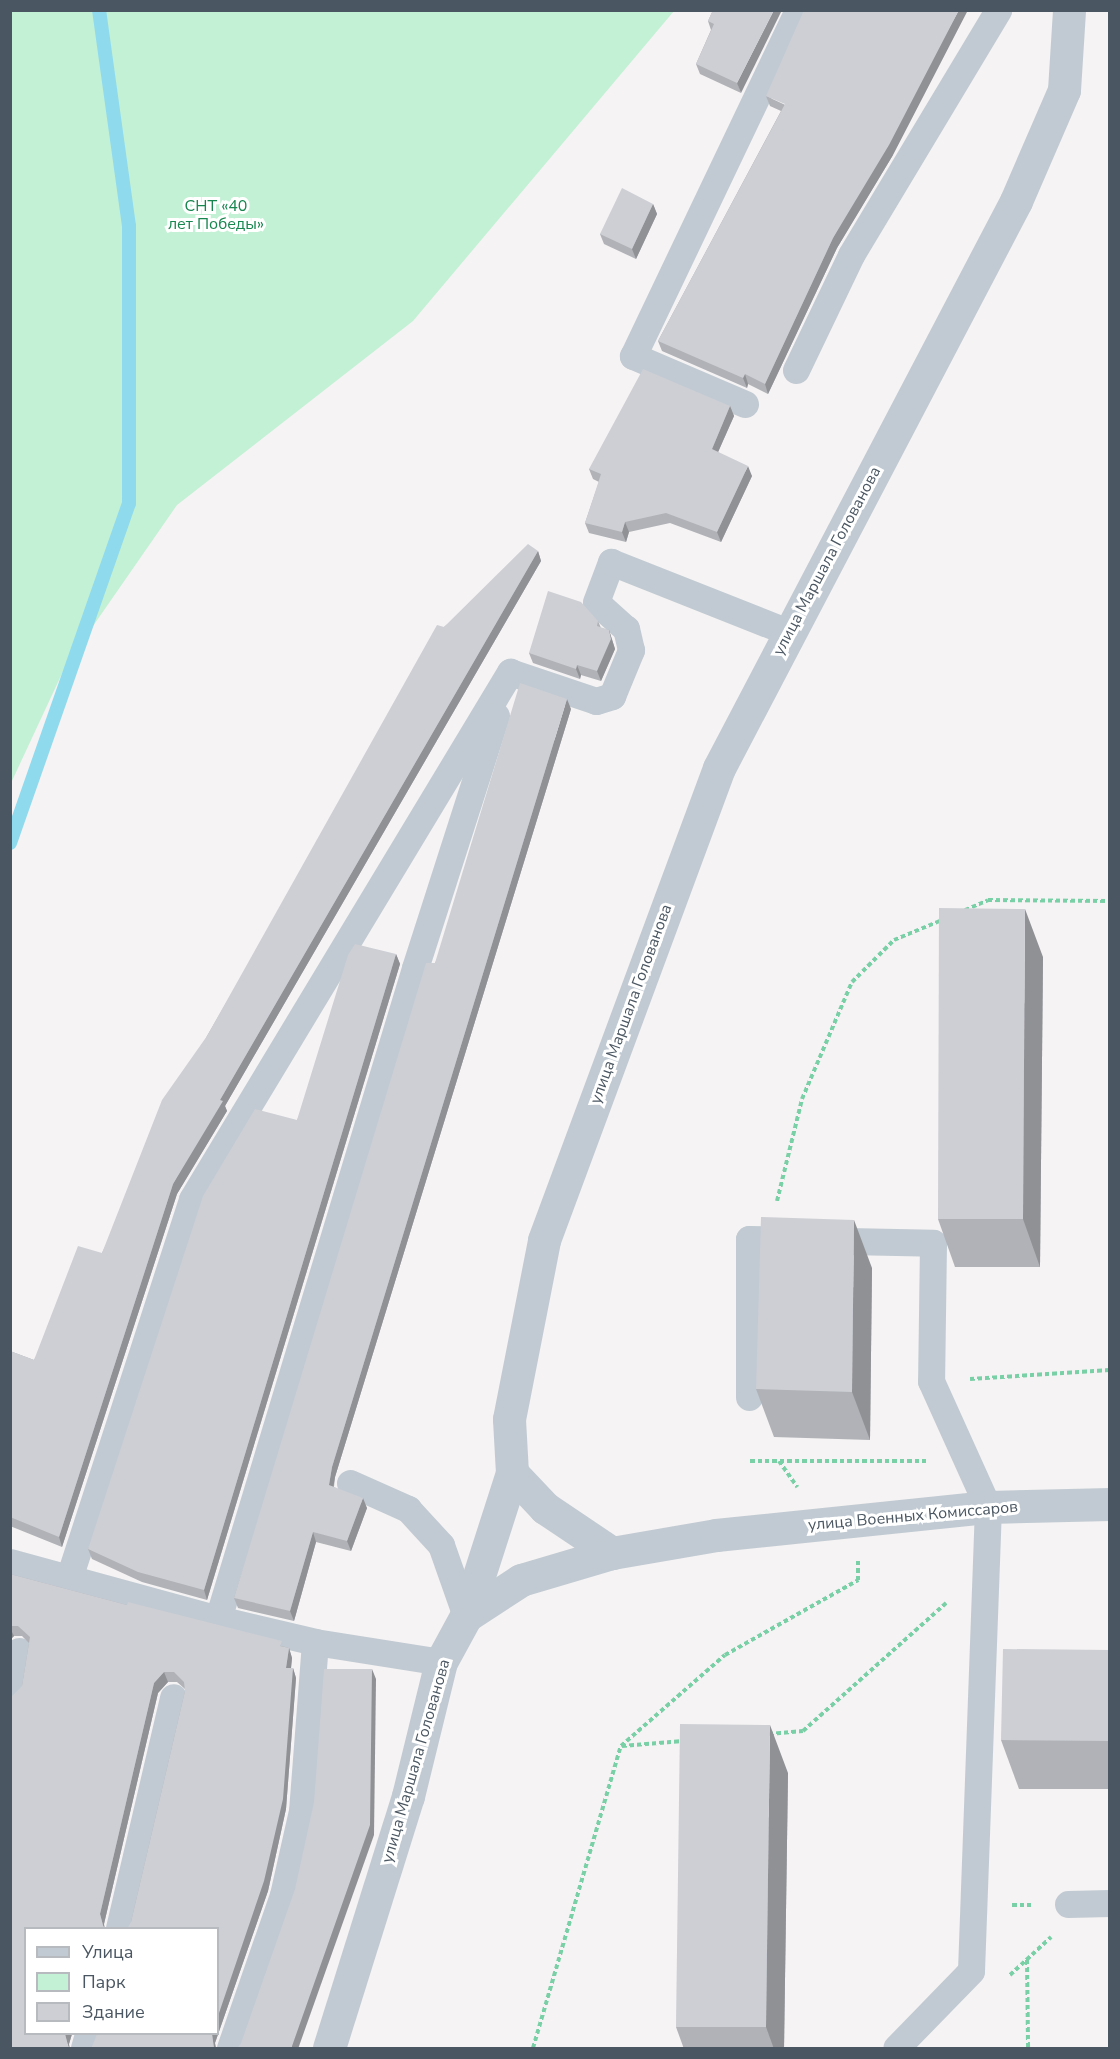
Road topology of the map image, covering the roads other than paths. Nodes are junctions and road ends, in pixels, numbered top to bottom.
1 (798, 10) edge
2 (998, 10) edge
3 (1069, 10) edge
4 (796, 370) dead end
5 (745, 404) dead end
6 (789, 633) junction
7 (510, 672) junction
8 (749, 1397) dead end
9 (512, 1473) junction
10 (350, 1482) dead end
11 (1110, 1504) edge
12 (988, 1507) junction
13 (612, 1553) junction
14 (10, 1562) edge
15 (69, 1578) junction
16 (466, 1617) junction
17 (218, 1620) junction
18 (315, 1642) junction
19 (20, 1651) dead end
20 (441, 1662) junction
21 (10, 1693) edge
22 (173, 1697) dead end
23 (1110, 1903) edge
24 (1068, 1904) road end
25 (119, 1927) edge
26 (230, 2049) edge
27 (329, 2049) edge
28 (896, 2049) edge

1 - 5 lane
2 - 4 lane
3 - 6 street, улица Маршала Голованова
6 - 7 lane
6 - 9 street, улица Маршала Голованова
7 - 15 lane
7 - 17 lane
8 - 12 lane
9 - 13 street
9 - 16 street, улица Маршала Голованова
10 - 16 lane
11 - 12 street, улица Военных Комиссаров
12 - 13 street, улица Военных Комиссаров
12 - 28 lane
13 - 16 street, улица Военных Комиссаров
14 - 15 lane
15 - 17 lane
16 - 20 street, улица Маршала Голованова
17 - 18 lane
18 - 20 lane
18 - 26 lane
19 - 21 lane
20 - 27 street, улица Маршала Голованова
22 - 25 lane
23 - 24 lane

